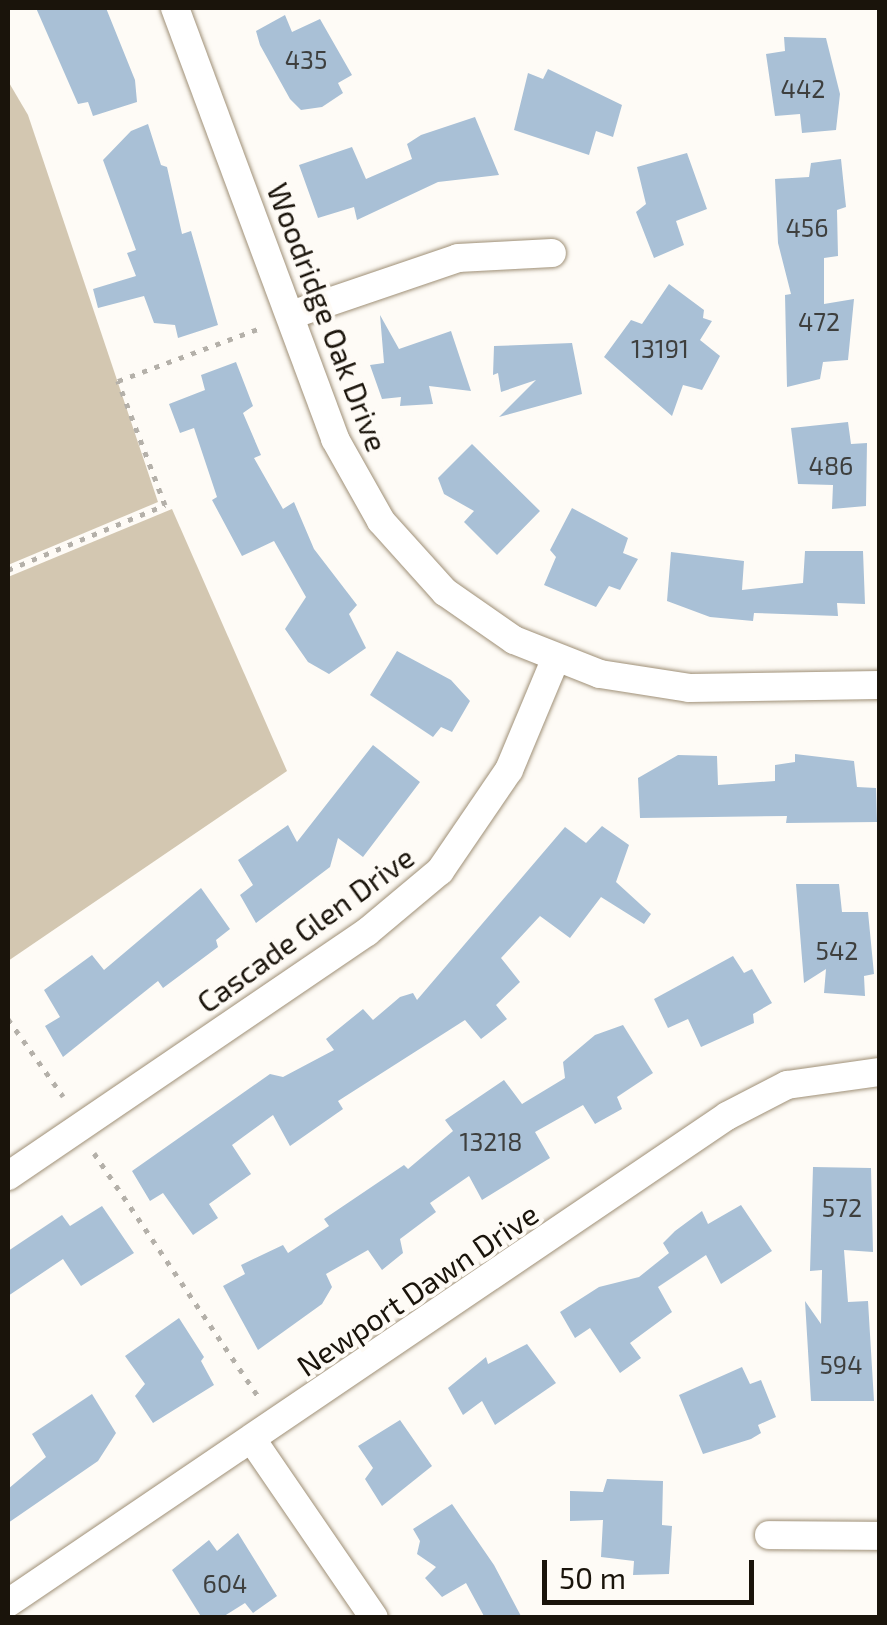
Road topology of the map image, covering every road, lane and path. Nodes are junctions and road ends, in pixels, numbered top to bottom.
1 (176, 8) edge
2 (552, 253) dead end
3 (291, 315) junction
4 (258, 329) dead end
5 (8, 570) edge
6 (555, 660) junction
7 (880, 685) edge
8 (8, 1019) edge
9 (880, 1072) edge
10 (63, 1096) dead end
11 (94, 1153) dead end
12 (8, 1176) edge
13 (257, 1394) dead end
14 (253, 1441) junction
15 (769, 1535) dead end
16 (880, 1536) edge
17 (8, 1604) edge
18 (374, 1618) edge

1 - 3 street, Woodridge Oak Drive
2 - 3 street
3 - 6 street, Woodridge Oak Drive
4 - 5 path
6 - 7 street, Woodridge Oak Drive
6 - 12 street, Cascade Glen Drive
8 - 10 path
9 - 14 street, Newport Dawn Drive
11 - 13 path
14 - 17 street, Newport Dawn Drive
14 - 18 street
15 - 16 street

